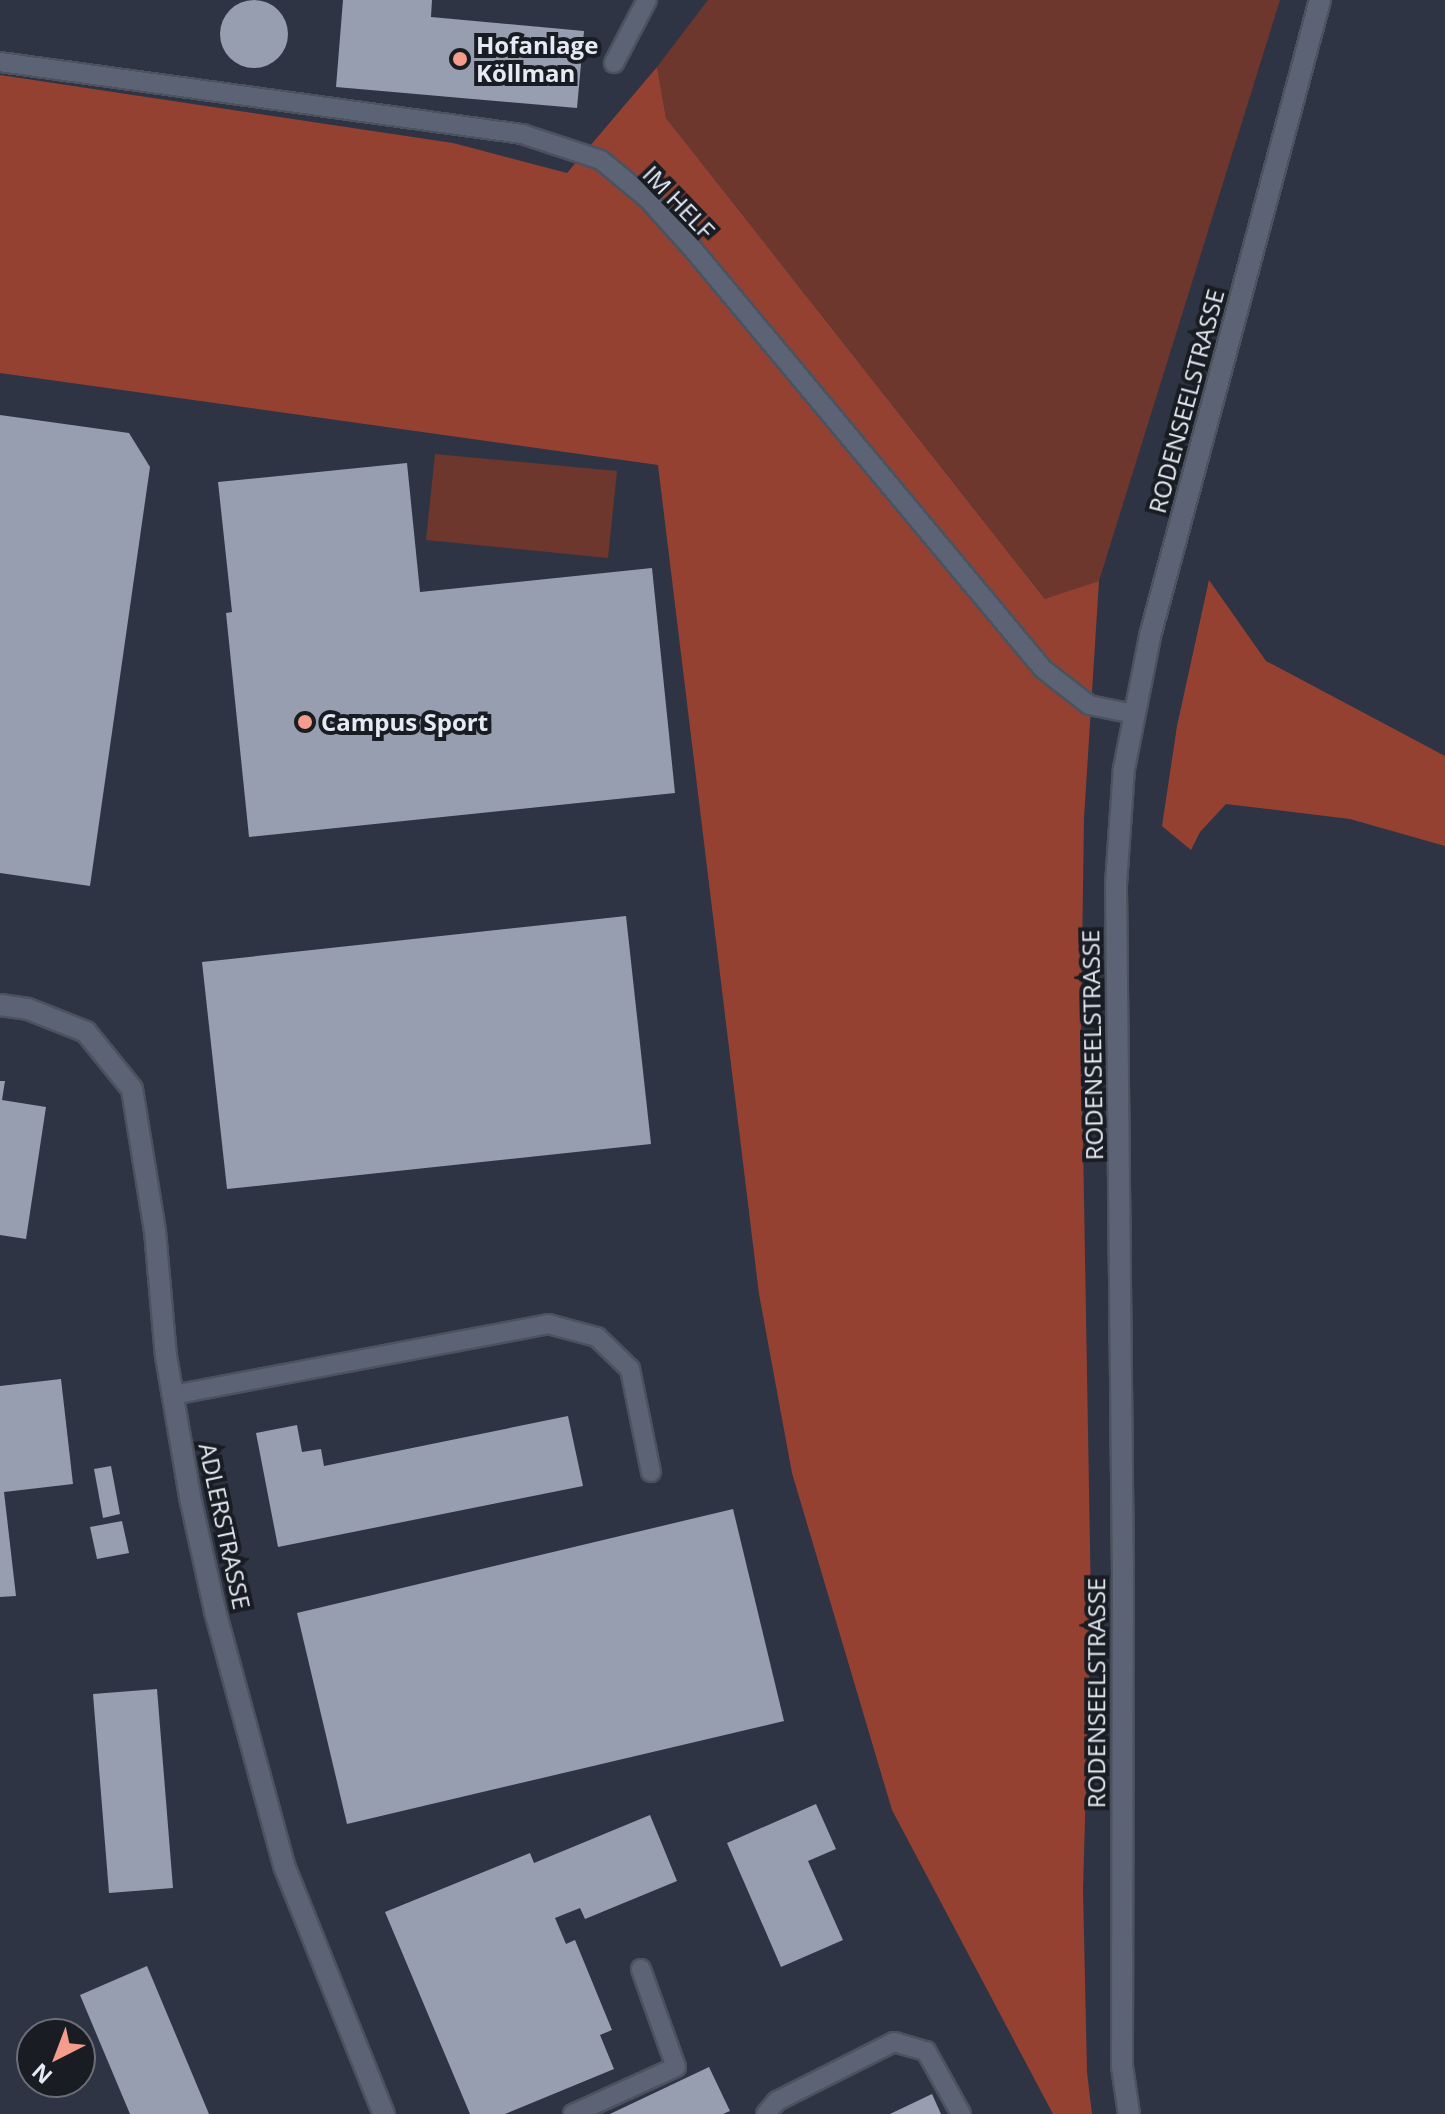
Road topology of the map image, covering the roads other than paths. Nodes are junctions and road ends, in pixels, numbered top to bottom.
1 (647, 0) edge
2 (1320, 0) edge
3 (0, 62) edge
4 (614, 63) dead end
5 (1134, 714) junction
6 (0, 1005) edge
7 (173, 1395) junction
8 (651, 1472) dead end
9 (641, 1969) dead end
10 (384, 2114) edge
11 (573, 2114) edge
12 (766, 2114) edge
13 (961, 2114) edge
14 (1129, 2114) edge

1 - 4 lane
2 - 5 main road, RODENSEELSTRASSE
3 - 5 lane, IM HELF
5 - 14 main road, RODENSEELSTRASSE
6 - 7 main road, ADLERSTRASSE
7 - 8 lane
7 - 10 main road, ADLERSTRASSE
9 - 11 lane
12 - 13 lane

